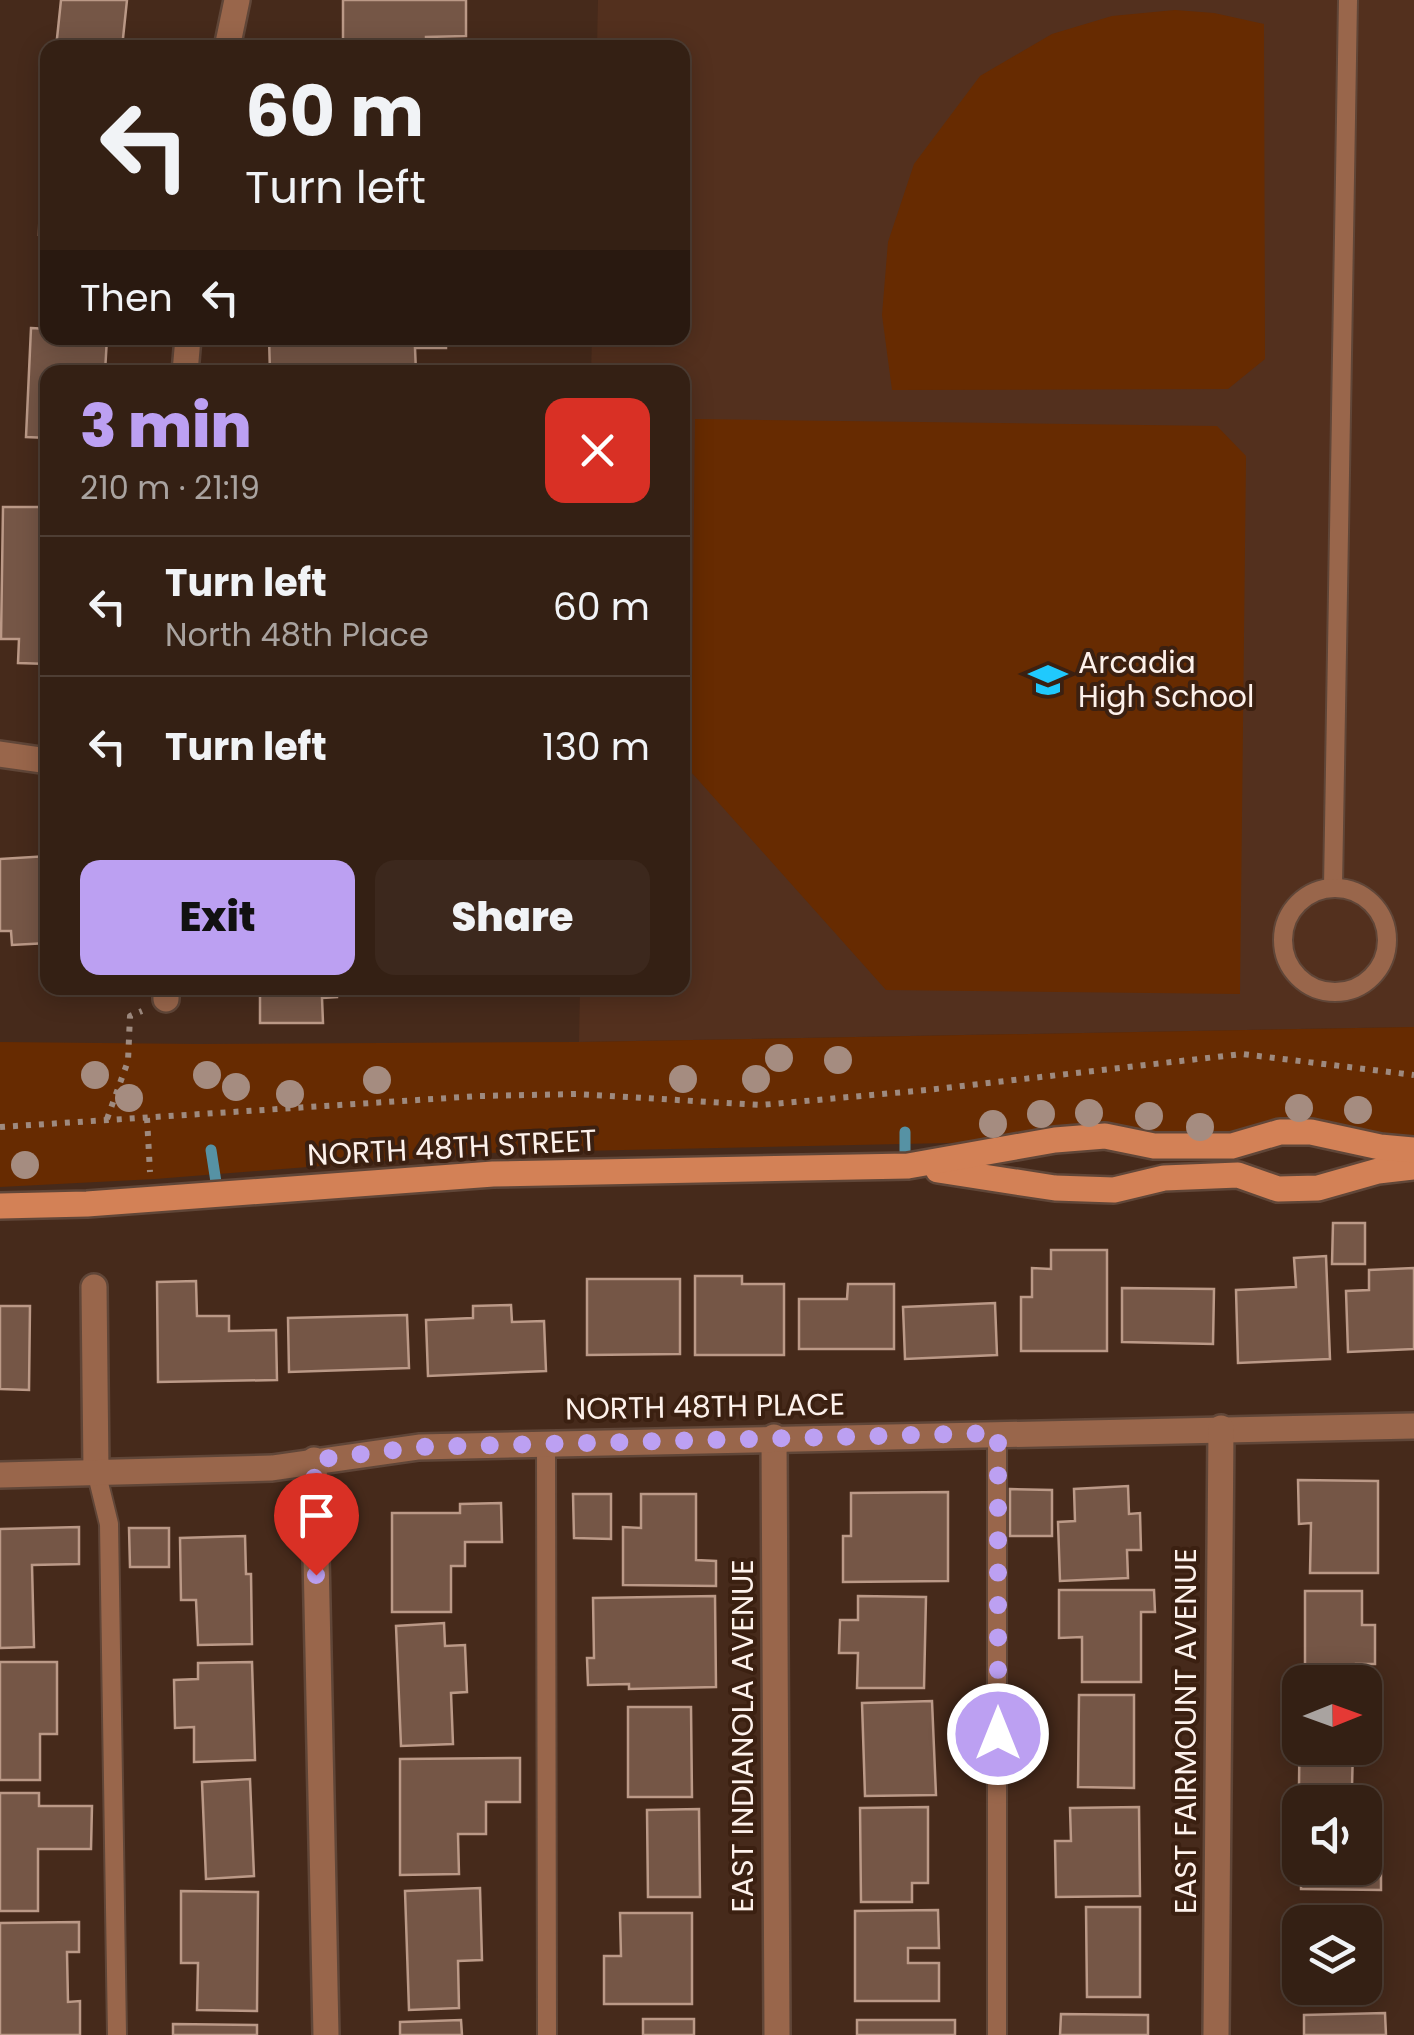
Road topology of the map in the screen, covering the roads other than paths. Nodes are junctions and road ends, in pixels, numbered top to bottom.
1 (238, 0) edge
2 (1348, 0) edge
3 (229, 40) edge
4 (0, 754) edge
5 (40, 760) edge
6 (1332, 887) junction
7 (1414, 1150) edge
8 (908, 1166) junction
9 (1414, 1167) edge
10 (0, 1206) edge
11 (94, 1287) dead end
12 (1414, 1426) edge
13 (1220, 1428) junction
14 (998, 1433) junction
15 (774, 1437) junction
16 (546, 1443) junction
17 (314, 1460) junction
18 (96, 1470) junction
19 (0, 1475) edge
20 (118, 2035) edge
21 (326, 2035) edge
22 (547, 2035) edge
23 (777, 2035) edge
24 (997, 2035) edge
25 (1216, 2035) edge

1 - 3 street
2 - 6 lane
4 - 5 street
6 - 6 lane
7 - 8 street, NORTH 48TH STREET
8 - 9 street, NORTH 48TH STREET
8 - 10 street, NORTH 48TH STREET
11 - 18 street
12 - 13 street, NORTH 48TH PLACE
13 - 14 street, NORTH 48TH PLACE
13 - 25 street, EAST FAIRMOUNT AVENUE
14 - 15 street, NORTH 48TH PLACE
14 - 24 lane
15 - 16 street, NORTH 48TH PLACE
15 - 23 street, EAST INDIANOLA AVENUE
16 - 17 street, NORTH 48TH PLACE
16 - 22 lane
17 - 18 street, NORTH 48TH PLACE
17 - 21 street
18 - 19 street, NORTH 48TH PLACE
18 - 20 lane

